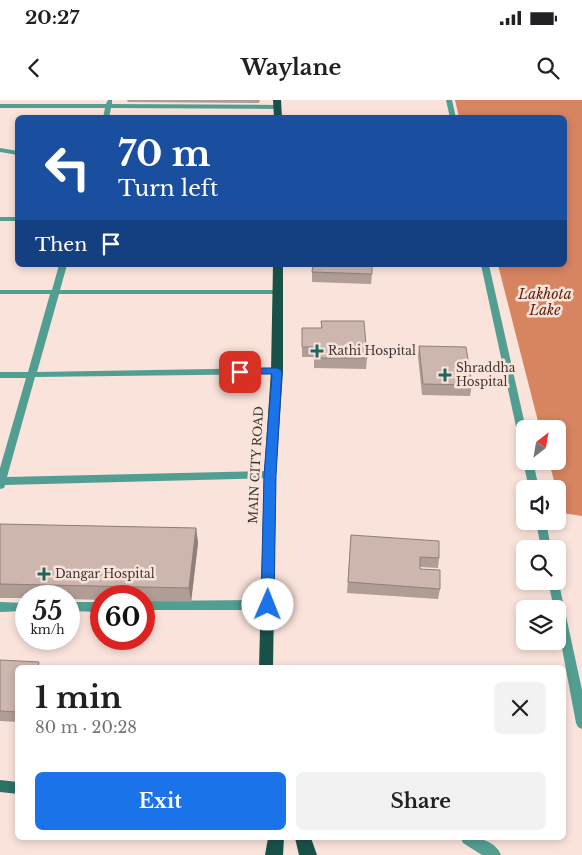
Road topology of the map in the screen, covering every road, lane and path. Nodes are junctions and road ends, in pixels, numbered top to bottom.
1 (450, 100) edge
2 (110, 103) edge
3 (277, 104) edge
4 (0, 106) edge
5 (452, 115) edge
6 (0, 150) edge
7 (15, 152) edge
8 (0, 219) edge
9 (15, 219) edge
10 (62, 267) edge
11 (278, 267) edge
12 (485, 267) edge
13 (0, 292) edge
14 (55, 292) junction
15 (278, 292) junction
16 (277, 371) junction
17 (0, 375) edge
18 (32, 375) junction
19 (519, 420) edge
20 (270, 475) junction
21 (1, 483) edge
22 (556, 590) edge
23 (268, 605) junction
24 (155, 606) edge
25 (0, 607) edge
26 (15, 607) edge
27 (266, 665) edge
28 (582, 723) edge
29 (0, 786) edge
30 (15, 788) edge
31 (276, 840) edge
32 (304, 840) edge
33 (471, 840) edge
34 (274, 855) edge
35 (308, 855) edge
36 (494, 855) edge

1 - 5 street
2 - 3 street
2 - 4 street
6 - 7 street
8 - 9 street
10 - 14 street
11 - 15 main road, MAIN CITY ROAD
12 - 19 street
13 - 14 street
14 - 15 street
14 - 18 street
15 - 16 main road, MAIN CITY ROAD
16 - 18 street
16 - 20 main road, MAIN CITY ROAD
17 - 18 street
18 - 21 street
20 - 21 street
20 - 23 main road, MAIN CITY ROAD
22 - 28 street
23 - 24 street
23 - 27 main road, MAIN CITY ROAD
25 - 26 street
29 - 30 main road
31 - 34 main road
32 - 35 main road
33 - 36 street

